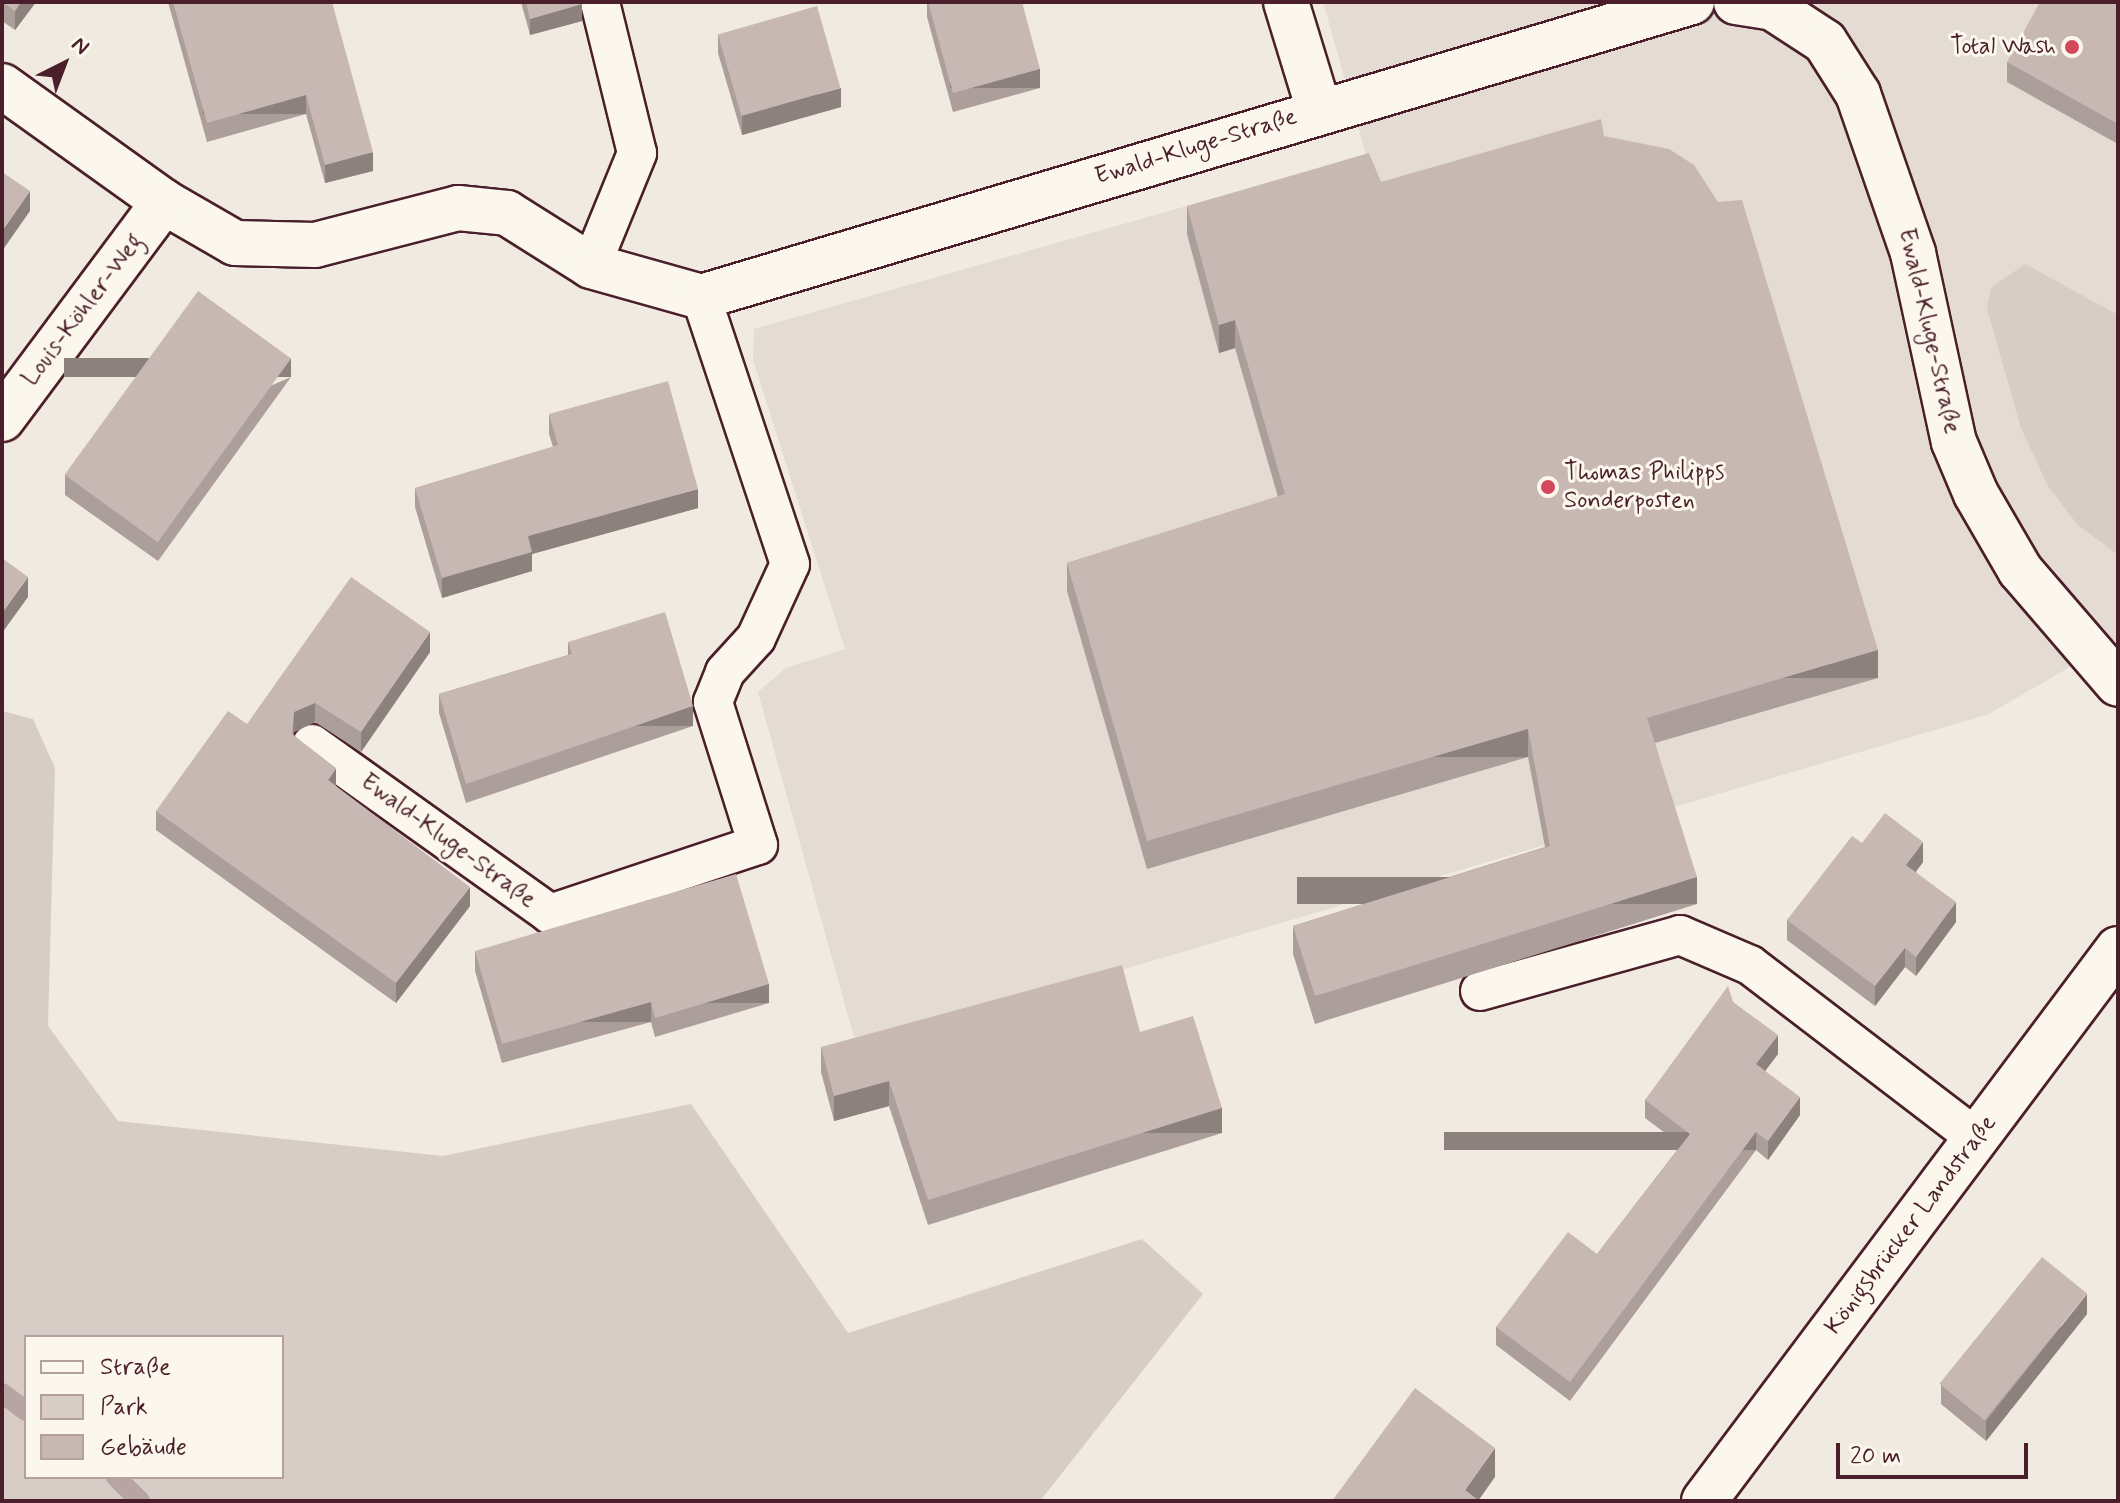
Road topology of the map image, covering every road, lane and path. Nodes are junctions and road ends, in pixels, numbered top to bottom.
1 (600, 2) edge
2 (1286, 2) edge
3 (1692, 2) edge
4 (1736, 2) edge
5 (2, 86) edge
6 (1319, 110) junction
7 (164, 202) junction
8 (591, 266) junction
9 (701, 297) junction
10 (2, 419) edge
11 (2118, 684) edge
12 (312, 744) dead end
13 (2118, 949) edge
14 (1480, 991) dead end
15 (1976, 1138) junction
16 (1704, 1501) edge

1 - 8 lane
2 - 6 street
3 - 6 street, Ewald-Kluge-Straße
4 - 11 street, Ewald-Kluge-Straße
5 - 7 street
6 - 9 street, Ewald-Kluge-Straße
7 - 8 street
7 - 10 street, Louis-Köhler-Weg
8 - 9 street
9 - 12 lane, Ewald-Kluge-Straße
13 - 15 street, Königsbrücker Landstraße
14 - 15 lane
15 - 16 street, Königsbrücker Landstraße

